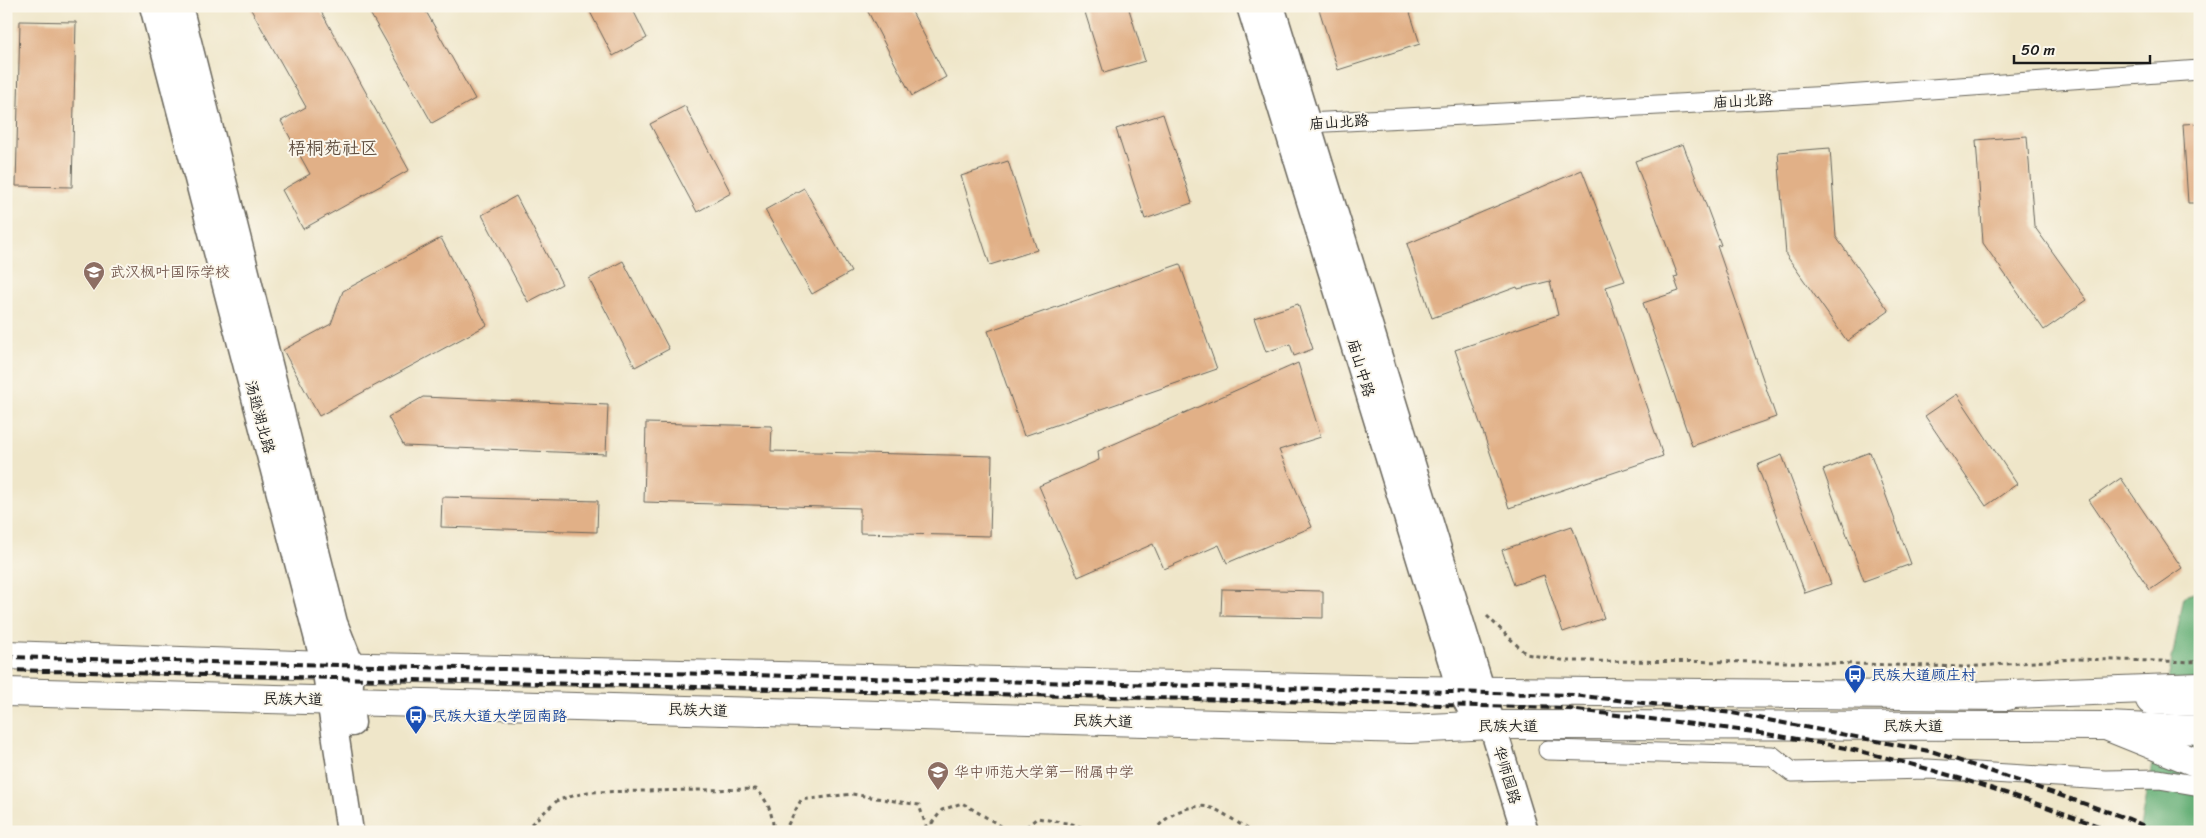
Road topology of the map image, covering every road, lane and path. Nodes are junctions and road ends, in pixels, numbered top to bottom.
1 (153, 6) edge
2 (179, 6) edge
3 (1250, 6) edge
4 (1271, 6) edge
5 (2200, 70) edge
6 (1297, 126) junction
7 (1487, 616) dead end
8 (6, 656) edge
9 (2200, 662) edge
10 (338, 666) junction
11 (2200, 687) edge
12 (1470, 689) junction
13 (6, 692) edge
14 (1984, 695) junction
15 (340, 700) junction
16 (2200, 702) edge
17 (1486, 725) junction
18 (2106, 726) junction
19 (2200, 730) edge
20 (1548, 750) dead end
21 (2200, 764) edge
22 (2200, 786) edge
23 (531, 824) dead end
24 (350, 832) edge
25 (368, 832) edge
26 (774, 832) edge
27 (784, 832) edge
28 (928, 832) edge
29 (933, 832) edge
30 (1010, 832) edge
31 (1020, 832) edge
32 (1096, 832) edge
33 (1154, 832) edge
34 (1252, 832) edge
35 (1525, 832) edge

1 - 10 street, 汤逊湖北路
2 - 10 street, 汤逊湖北路
3 - 6 street, 庙山中路
4 - 6 street, 庙山中路
5 - 6 street, 庙山北路
6 - 12 street, 庙山中路
7 - 9 path
8 - 10 main road, 民族大道
10 - 12 main road, 民族大道
10 - 15 street, 汤逊湖北路
11 - 14 main road
12 - 14 main road, 民族大道
12 - 17 street, 华师园路
13 - 15 main road, 民族大道
14 - 16 main road, 民族大道
15 - 17 main road, 民族大道
15 - 24 street, 汤逊湖北路
15 - 25 street, 汤逊湖北路
17 - 18 main road, 民族大道
17 - 35 street, 华师园路
18 - 19 main road, 民族大道
18 - 21 main road
20 - 22 street
23 - 26 path
27 - 28 path
29 - 30 path
31 - 32 path
33 - 34 path

